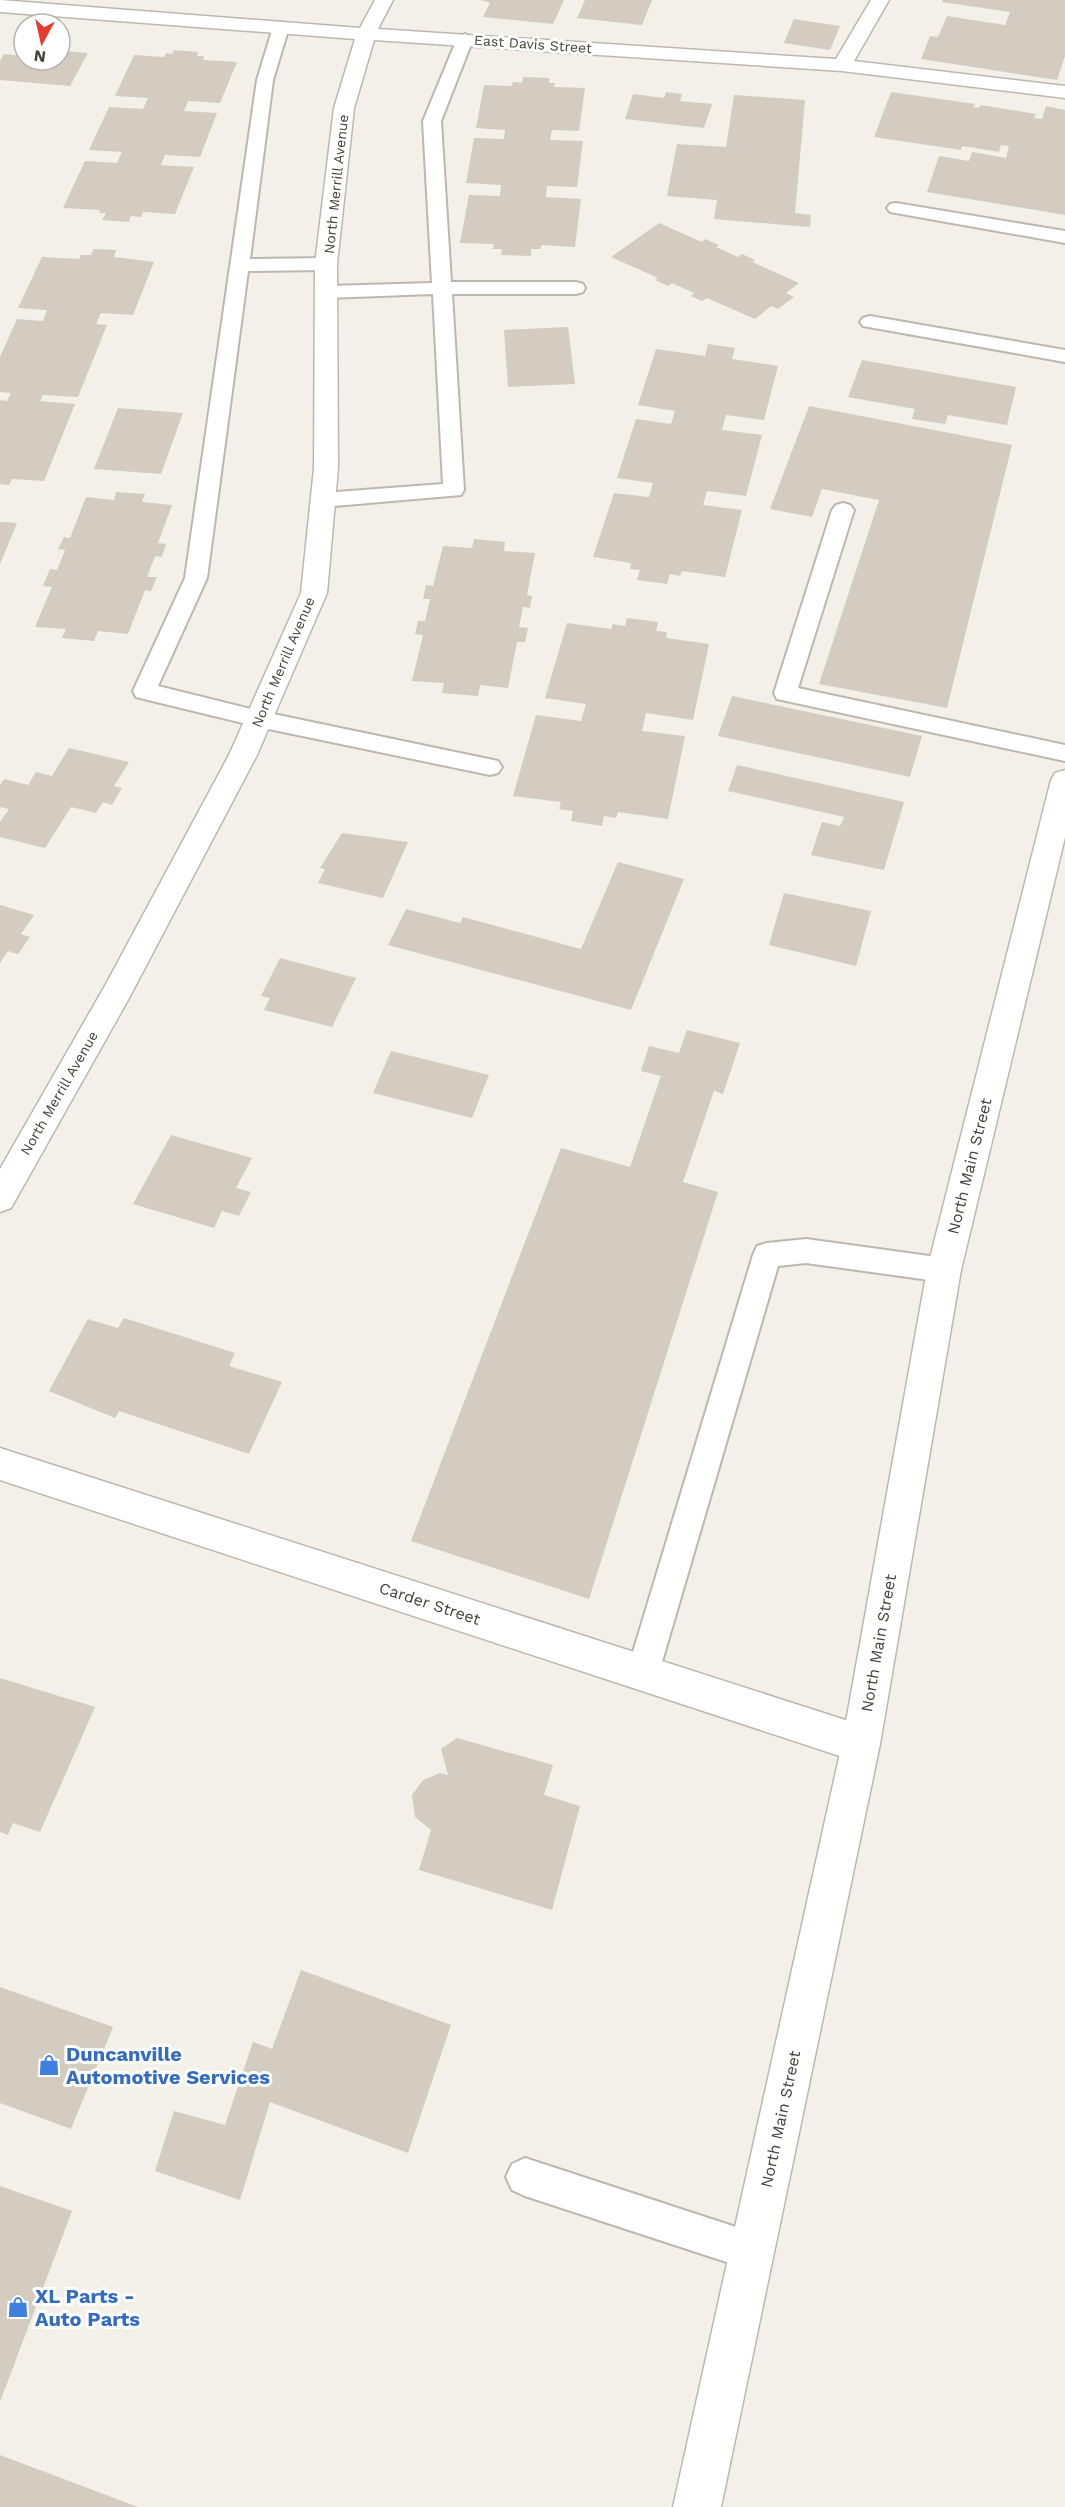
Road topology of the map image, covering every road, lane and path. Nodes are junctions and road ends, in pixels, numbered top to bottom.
1 (384, 0) edge
2 (880, 0) edge
3 (0, 6) edge
4 (281, 27) junction
5 (366, 34) junction
6 (465, 39) junction
7 (842, 65) junction
8 (1065, 92) edge
9 (896, 208) dead end
10 (1065, 237) edge
11 (326, 264) junction
12 (238, 266) junction
13 (442, 288) junction
14 (576, 288) dead end
15 (327, 292) junction
16 (870, 322) dead end
17 (1065, 356) edge
18 (323, 500) junction
19 (843, 510) dead end
20 (259, 719) junction
21 (1065, 753) edge
22 (490, 767) dead end
23 (1065, 780) edge
24 (0, 1198) edge
25 (944, 1270) junction
26 (0, 1464) edge
27 (643, 1672) junction
28 (861, 1744) junction
29 (525, 2177) dead end
30 (751, 2251) junction
31 (697, 2507) edge

1 - 5 street, North Merrill Avenue
2 - 7 street
3 - 4 street, East Davis Street
4 - 5 street, East Davis Street
4 - 12 lane
5 - 6 street, East Davis Street
5 - 11 street, North Merrill Avenue
6 - 7 street, East Davis Street
6 - 13 lane
7 - 8 street, East Davis Street
9 - 10 lane
11 - 12 lane
11 - 15 street, North Merrill Avenue
12 - 20 lane
13 - 14 lane
13 - 15 lane
13 - 18 lane
15 - 18 street, North Merrill Avenue
16 - 17 lane
18 - 20 street, North Merrill Avenue
19 - 21 lane
20 - 22 lane
20 - 24 street, North Merrill Avenue
23 - 25 street, North Main Street
25 - 27 lane
25 - 28 street, North Main Street
26 - 27 street, Carder Street
27 - 28 street, Carder Street
28 - 30 street, North Main Street
29 - 30 lane
30 - 31 street, North Main Street

